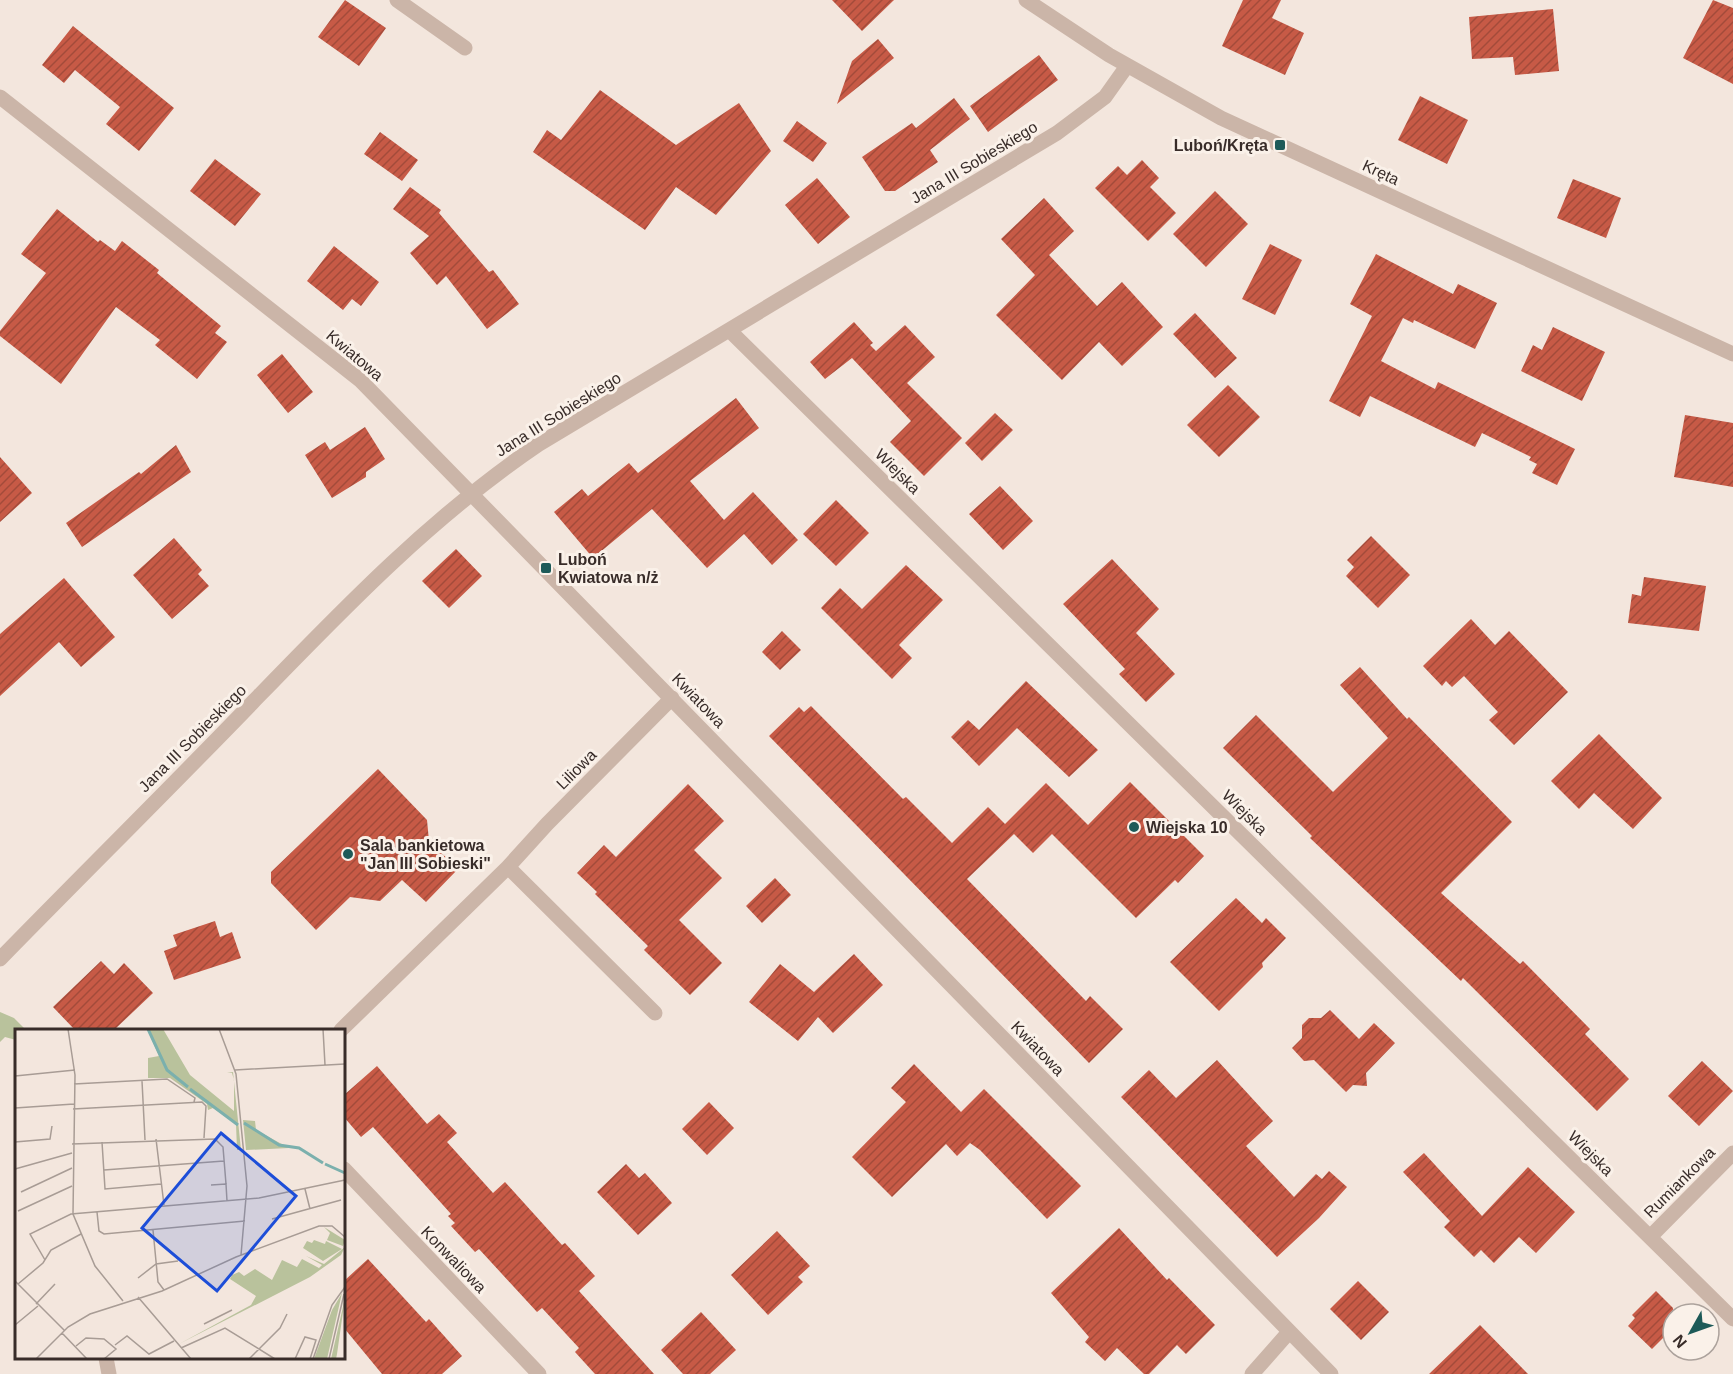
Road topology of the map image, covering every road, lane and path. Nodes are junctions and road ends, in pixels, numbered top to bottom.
1 (397, 0) edge
2 (1026, 0) edge
3 (465, 48) dead end
4 (1127, 66) junction
5 (0, 97) edge
6 (730, 331) junction
7 (1733, 354) edge
8 (471, 493) junction
9 (672, 698) junction
10 (508, 867) junction
11 (0, 959) edge
12 (655, 1013) dead end
13 (342, 1029) edge
14 (1733, 1153) edge
15 (345, 1170) edge
16 (1650, 1237) junction
17 (1733, 1319) edge
18 (1290, 1332) junction
19 (106, 1359) edge
20 (109, 1374) edge
21 (539, 1374) edge
22 (1252, 1374) edge
23 (1331, 1374) edge

1 - 3 street
2 - 4 street, Kręta
4 - 6 street, Jana III Sobieskiego
4 - 7 street, Kręta
5 - 8 street, Kwiatowa
6 - 8 street, Jana III Sobieskiego
6 - 16 street, Wiejska
8 - 9 street, Kwiatowa
8 - 11 street, Jana III Sobieskiego
9 - 10 street, Liliowa
9 - 18 street, Kwiatowa
10 - 12 street
10 - 13 street, Liliowa
14 - 16 street, Rumiankowa
15 - 21 street, Konwaliowa
16 - 17 street, Wiejska
18 - 22 street
18 - 23 street, Kwiatowa
19 - 20 street

